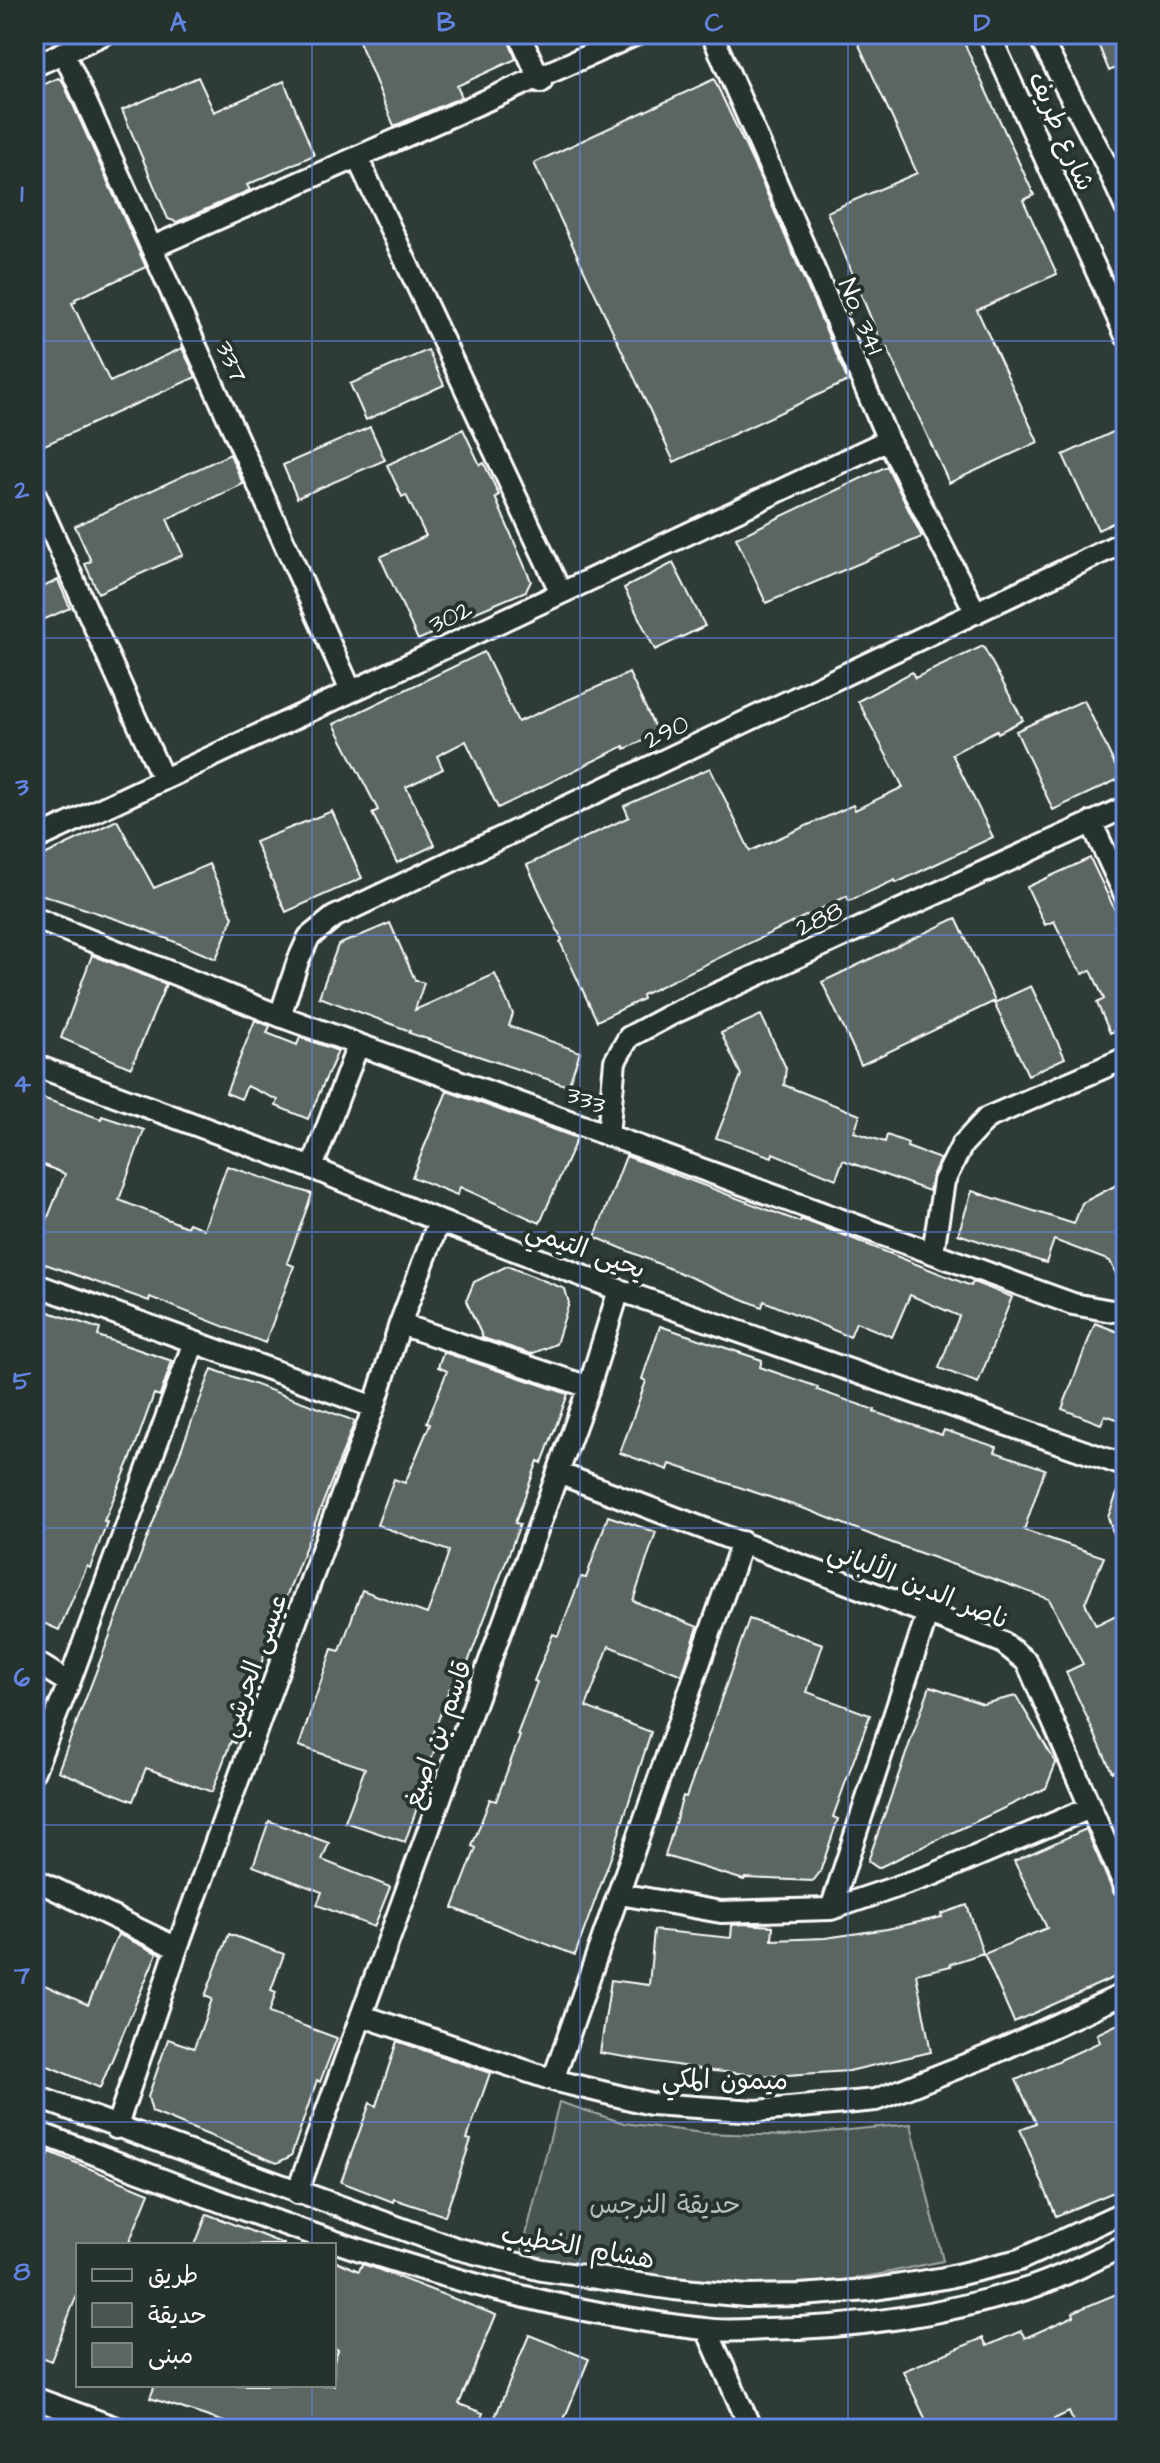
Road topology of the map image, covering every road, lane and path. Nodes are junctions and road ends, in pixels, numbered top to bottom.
1 (104, 34) edge
2 (519, 34) edge
3 (637, 34) edge
4 (712, 34) edge
5 (989, 34) edge
6 (1038, 34) edge
7 (64, 53) junction
8 (34, 66) edge
9 (540, 80) junction
10 (357, 157) junction
11 (1126, 208) edge
12 (153, 247) junction
13 (1126, 336) edge
14 (888, 440) junction
15 (34, 492) edge
16 (1126, 541) edge
17 (561, 593) junction
18 (976, 613) junction
19 (351, 691) junction
20 (163, 779) junction
21 (1126, 807) edge
22 (1091, 822) junction
23 (34, 840) edge
24 (1126, 897) edge
25 (34, 918) edge
26 (280, 1016) junction
27 (358, 1045) junction
28 (1126, 1058) edge
29 (34, 1065) edge
30 (608, 1135) junction
31 (312, 1168) junction
32 (439, 1221) junction
33 (933, 1252) junction
34 (34, 1284) edge
35 (619, 1290) junction
36 (1126, 1309) edge
37 (400, 1324) junction
38 (194, 1342) junction
39 (589, 1387) junction
40 (374, 1407) junction
41 (1126, 1466) edge
42 (558, 1473) junction
43 (742, 1542) junction
44 (927, 1615) junction
45 (34, 1661) edge
46 (69, 1683) junction
47 (34, 1771) edge
48 (1090, 1808) junction
49 (34, 1879) edge
50 (1126, 1889) edge
51 (620, 1894) junction
52 (831, 1909) junction
53 (177, 1948) junction
54 (1126, 1993) edge
55 (363, 2016) junction
56 (553, 2080) junction
57 (34, 2096) edge
58 (116, 2128) junction
59 (34, 2131) edge
60 (297, 2193) junction
61 (1126, 2211) edge
62 (1126, 2245) edge
63 (707, 2330) junction
64 (34, 2398) edge
65 (119, 2429) edge
66 (751, 2429) edge

1 - 7 street
2 - 9 street
3 - 9 street
4 - 14 street, No. 341
5 - 13 street, شارع طريف
6 - 11 street, شارع طريف
7 - 8 street
7 - 12 street, 337
9 - 10 street
10 - 12 street
10 - 17 street
12 - 19 street, 337
14 - 17 street, 302
14 - 18 street, No. 341
15 - 20 street
16 - 18 street, 290
17 - 19 street, 302
18 - 26 street, 290
19 - 20 street, 302
20 - 23 street, 302
21 - 22 street, 288
22 - 24 street
22 - 30 street, 288
25 - 26 street, 333
26 - 27 street, 333
27 - 30 street, 333
27 - 31 street
28 - 33 street
29 - 31 street, يحيى التيمي
30 - 33 street, 333
31 - 32 street, يحيى التيمي
32 - 35 street, يحيى التيمي
32 - 37 street, عيسى الجرشي
33 - 36 street, 333
34 - 38 street
35 - 39 street, قاسم بن اصبغ
35 - 41 street, يحيى التيمي
37 - 39 street
37 - 40 street, عيسى الجرشي
38 - 40 street
38 - 46 street
39 - 42 street, قاسم بن اصبغ
40 - 53 street, عيسى الجرشي
42 - 43 street, ناصر الدين الألباني
42 - 55 street, قاسم بن اصبغ
43 - 44 street, ناصر الدين الألباني
43 - 51 street
44 - 48 street, ناصر الدين الألباني
44 - 52 street
45 - 46 street
46 - 47 street
48 - 50 street, ناصر الدين الألباني
48 - 52 street
49 - 53 street
51 - 52 street
51 - 56 street
53 - 58 street, عيسى الجرشي
54 - 56 street, ميمون المكي
55 - 56 street, ميمون المكي
55 - 60 street, قاسم بن اصبغ
57 - 58 street, هشام الخطيب
58 - 60 street, هشام الخطيب
59 - 63 street
60 - 61 street, هشام الخطيب
62 - 63 street
63 - 66 street
64 - 65 street

